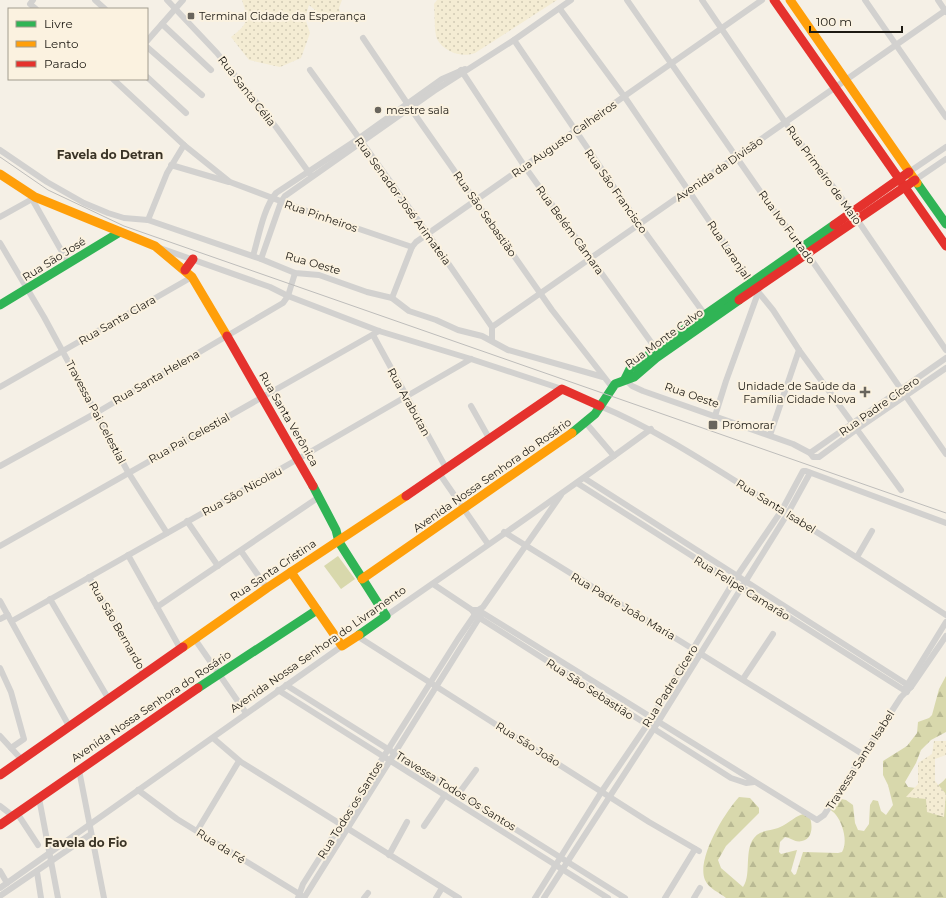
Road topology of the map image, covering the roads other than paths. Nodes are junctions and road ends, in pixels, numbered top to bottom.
1 (95, 0) edge
2 (167, 0) edge
3 (183, 0) edge
4 (571, 0) edge
5 (627, 0) edge
6 (702, 0) edge
7 (762, 0) edge
8 (774, 0) edge
9 (790, 0) edge
10 (865, 0) edge
11 (938, 0) edge
12 (104, 8) edge
13 (176, 9) junction
14 (560, 9) junction
15 (946, 11) edge
16 (162, 24) junction
17 (722, 27) junction
18 (362, 38) dead end
19 (514, 40) junction
20 (148, 41) edge
21 (896, 45) junction
22 (148, 48) edge
23 (672, 63) junction
24 (211, 70) dead end
25 (310, 70) dead end
26 (462, 71) junction
27 (148, 78) edge
28 (114, 80) edge
29 (846, 80) junction
30 (836, 87) junction
31 (202, 95) dead end
32 (624, 96) junction
33 (409, 107) junction
34 (186, 112) dead end
35 (946, 117) edge
36 (785, 122) junction
37 (575, 131) junction
38 (360, 141) junction
39 (184, 145) junction
40 (946, 147) edge
41 (0, 150) edge
42 (737, 157) junction
43 (946, 158) edge
44 (171, 165) junction
45 (525, 167) junction
46 (308, 171) junction
47 (0, 174) edge
48 (912, 176) junction
49 (312, 177) junction
50 (230, 182) junction
51 (902, 183) junction
52 (688, 190) junction
53 (34, 198) junction
54 (272, 199) junction
55 (476, 201) junction
56 (281, 202) junction
57 (854, 216) junction
58 (0, 217) edge
59 (148, 220) junction
60 (639, 224) junction
61 (946, 224) edge
62 (120, 232) junction
63 (428, 234) junction
64 (0, 244) edge
65 (155, 246) junction
66 (946, 246) edge
67 (412, 247) junction
68 (804, 250) junction
69 (253, 256) junction
70 (194, 259) junction
71 (261, 259) junction
72 (591, 259) junction
73 (69, 264) junction
74 (294, 273) junction
75 (188, 274) junction
76 (755, 288) junction
77 (27, 290) junction
78 (541, 294) junction
79 (288, 296) junction
80 (392, 298) junction
81 (0, 305) edge
82 (707, 317) junction
83 (492, 327) junction
84 (379, 331) junction
85 (373, 335) junction
86 (226, 336) junction
87 (491, 337) junction
88 (656, 349) junction
89 (799, 350) junction
90 (946, 350) edge
91 (63, 351) junction
92 (470, 358) junction
93 (946, 358) edge
94 (946, 368) edge
95 (603, 377) junction
96 (625, 378) junction
97 (0, 387) edge
98 (612, 387) junction
99 (562, 389) junction
100 (901, 391) junction
101 (263, 396) junction
102 (407, 396) junction
103 (905, 397) junction
104 (471, 406) dead end
105 (600, 406) junction
106 (96, 413) junction
107 (715, 416) junction
108 (586, 423) junction
109 (855, 427) junction
110 (651, 430) junction
111 (770, 435) junction
112 (489, 438) junction
113 (810, 453) junction
114 (946, 454) edge
115 (614, 456) junction
116 (818, 457) joint
117 (298, 459) junction
118 (0, 466) edge
119 (442, 470) junction
120 (128, 472) junction
121 (810, 473) junction
122 (584, 478) junction
123 (578, 483) junction
124 (901, 490) dead end
125 (561, 495) junction
126 (319, 496) junction
127 (463, 509) junction
128 (785, 511) junction
129 (187, 521) junction
130 (946, 523) edge
131 (872, 531) dead end
132 (504, 532) junction
133 (167, 533) junction
134 (339, 542) junction
135 (488, 544) junction
136 (0, 546) edge
137 (525, 546) junction
138 (241, 550) junction
139 (128, 555) junction
140 (857, 557) junction
141 (218, 566) junction
142 (291, 572) junction
143 (738, 576) junction
144 (89, 577) junction
145 (362, 580) junction
146 (745, 581) junction
147 (734, 582) junction
148 (433, 584) junction
149 (741, 587) junction
150 (267, 588) junction
151 (50, 599) junction
152 (0, 601) edge
153 (157, 607) junction
154 (317, 610) junction
155 (478, 612) junction
156 (8, 615) junction
157 (946, 615) edge
158 (386, 616) junction
159 (0, 619) edge
160 (12, 621) junction
161 (946, 622) edge
162 (773, 634) dead end
163 (357, 636) junction
164 (946, 636) edge
165 (194, 638) junction
166 (342, 646) junction
167 (180, 648) junction
168 (693, 649) junction
169 (700, 653) junction
170 (0, 668) edge
171 (573, 669) junction
172 (144, 674) junction
173 (218, 674) junction
174 (569, 676) junction
175 (743, 679) junction
176 (430, 683) junction
177 (286, 685) junction
178 (437, 687) junction
179 (907, 689) junction
180 (278, 690) junction
181 (108, 698) junction
182 (246, 713) junction
183 (651, 718) junction
184 (658, 722) junction
185 (647, 725) junction
186 (69, 726) junction
187 (653, 729) junction
188 (0, 736) edge
189 (213, 738) junction
190 (11, 748) junction
191 (389, 750) junction
192 (396, 754) junction
193 (864, 755) junction
194 (384, 757) junction
195 (22, 760) junction
196 (239, 760) junction
197 (390, 761) junction
198 (79, 770) junction
199 (476, 770) dead end
200 (0, 774) edge
201 (754, 782) junction
202 (138, 790) junction
203 (602, 791) junction
204 (459, 793) junction
205 (445, 795) junction
206 (609, 796) junction
207 (39, 798) junction
208 (473, 802) junction
209 (0, 806) edge
210 (468, 810) junction
211 (15, 815) junction
212 (817, 820) joint
213 (407, 822) dead end
214 (0, 825) edge
215 (89, 825) junction
216 (341, 825) junction
217 (424, 826) dead end
218 (348, 829) junction
219 (197, 831) junction
220 (91, 834) junction
221 (38, 845) dead end
222 (49, 854) junction
223 (389, 855) junction
224 (561, 858) junction
225 (51, 862) junction
226 (568, 862) junction
227 (556, 866) junction
228 (563, 870) junction
229 (0, 872) edge
230 (37, 872) junction
231 (7, 883) junction
232 (442, 888) junction
233 (700, 888) dead end
234 (1, 893) edge
235 (298, 896) edge
236 (41, 898) edge
237 (58, 898) edge
238 (104, 898) edge
239 (305, 898) edge
240 (436, 898) edge
241 (459, 898) edge
242 (535, 898) edge
243 (544, 898) edge
244 (608, 898) edge
245 (625, 898) edge
246 (665, 898) edge
247 (694, 898) edge

1 - 12 street
2 - 13 street, Rua Santa Célia
3 - 13 street
4 - 14 street
5 - 23 street, Rua Ivo Furtado
6 - 17 street, Rua Primeiro de Maio
7 - 17 street, Rua Augusto Calheiros
8 - 30 main road
9 - 29 main road
10 - 21 street
11 - 15 street
13 - 16 street
13 - 46 street, Rua Santa Célia
14 - 19 street
14 - 32 street, Rua Laranjal
15 - 21 street, Avenida da Divisão
16 - 20 street
16 - 24 street
17 - 23 street, Rua Augusto Calheiros
17 - 36 street, Rua Primeiro de Maio
18 - 33 street, Rua São Sebastião
19 - 26 street
19 - 37 street, Rua São Francisco
21 - 29 street, Avenida da Divisão
21 - 35 street
22 - 31 street
23 - 32 street, Rua Augusto Calheiros
23 - 42 street, Rua Ivo Furtado
25 - 38 street, Rua Senador José Arimateia
26 - 33 street
26 - 45 street, Rua Belém Câmara
27 - 34 street
28 - 39 street, Rua Pinheiros
29 - 30 street, Avenida da Divisão
29 - 48 main road
30 - 36 street, Avenida da Divisão
30 - 51 main road
32 - 37 street, Rua Augusto Calheiros
32 - 52 street, Rua Laranjal
33 - 38 street
33 - 55 street, Rua São Sebastião
36 - 42 street, Avenida da Divisão
36 - 57 street, Rua Primeiro de Maio
37 - 45 street, Rua Augusto Calheiros
37 - 60 street, Rua São Francisco
38 - 46 street
38 - 49 street
38 - 63 street, Rua Senador José Arimateia
39 - 44 street
39 - 50 street, Rua Pinheiros
40 - 48 street, Rua Monte Calvo
41 - 59 street, Rua Oeste
42 - 52 street, Avenida da Divisão
42 - 68 street, Rua Ivo Furtado
43 - 48 street, Rua Monte Calvo
44 - 50 street, Rua Pinheiros
44 - 59 street
45 - 55 street, Rua Augusto Calheiros
45 - 72 street, Rua Belém Câmara
46 - 49 street, Rua Santa Célia
46 - 54 street
47 - 53 main road
48 - 51 main road, Rua Monte Calvo
48 - 61 main road
49 - 56 street
50 - 54 street, Rua Pinheiros
51 - 57 main road, Rua Monte Calvo
51 - 66 main road
52 - 60 street, Avenida da Divisão
52 - 76 street, Rua Laranjal
53 - 58 street
53 - 62 main road
53 - 73 street
54 - 56 street, Rua Pinheiros
54 - 69 street
55 - 63 street, Rua Augusto Calheiros
55 - 78 street, Rua São Sebastião
56 - 67 street, Rua Pinheiros
56 - 71 street
57 - 68 main road, Rua Monte Calvo
57 - 90 street, Rua Primeiro de Maio
59 - 69 street, Rua Oeste
60 - 72 street, Avenida da Divisão
60 - 82 street, Rua São Francisco
62 - 65 main road
62 - 73 main road, Rua São José
63 - 67 street, Rua Augusto Calheiros
63 - 83 street, Rua Senador José Arimateia
64 - 77 street, Travessa Pai Celestial
65 - 70 street
65 - 75 main road, Rua Santa Verônica
67 - 80 street, Rua Augusto Calheiros
68 - 76 main road, Rua Monte Calvo
68 - 100 street, Rua Ivo Furtado
69 - 71 street, Rua Oeste
70 - 75 main road
70 - 79 street
71 - 74 street, Rua Oeste
72 - 78 street, Avenida da Divisão
72 - 88 street, Rua Belém Câmara
73 - 77 main road, Rua São José
74 - 79 street
74 - 80 street, Rua Oeste
75 - 86 main road, Rua Santa Verônica
75 - 91 street, Rua Santa Clara
76 - 82 main road, Rua Monte Calvo
76 - 89 street, Rua Laranjal
76 - 107 street
77 - 81 main road, Rua São José
77 - 91 street, Travessa Pai Celestial
78 - 83 street, Avenida da Divisão
78 - 95 street, Rua São Sebastião
79 - 84 street
79 - 86 street, Rua Santa Helena
80 - 87 street, Rua Oeste
82 - 88 main road, Rua Monte Calvo
82 - 96 main road, Rua Monte Calvo
83 - 87 street
84 - 85 street, Rua Pai Celestial
84 - 92 street
85 - 101 street, Rua Pai Celestial
85 - 102 street, Rua Arabutan
86 - 101 main road, Rua Santa Verônica
86 - 106 street, Rua Santa Helena
87 - 95 street, Rua Oeste
88 - 96 main road, Rua Monte Calvo
89 - 109 street, Rua Laranjal
89 - 111 street
91 - 97 street, Rua Santa Clara
91 - 106 street, Travessa Pai Celestial
92 - 99 street
92 - 102 street, Rua São Nicolau
93 - 100 street, Rua Padre Cícero
94 - 103 street, Rua Padre Cícero
95 - 98 street, Rua São Sebastião
96 - 98 main road, Avenida Nossa Senhora do Rosário
96 - 107 street, Rua Oeste
98 - 105 main road, Avenida Nossa Senhora do Rosário
99 - 105 main road
99 - 112 main road, Rua Santa Cristina
100 - 103 street, Rua Ivo Furtado
100 - 109 street, Rua Padre Cícero
101 - 117 main road, Rua Santa Verônica
101 - 120 street, Rua Pai Celestial
102 - 117 street, Rua São Nicolau
102 - 119 street, Rua Arabutan
103 - 109 street, Rua Padre Cícero
103 - 114 street, Rua Ivo Furtado
104 - 112 street
105 - 108 main road, Avenida Nossa Senhora do Rosário
105 - 110 street, Rua Santa Isabel
106 - 118 street, Rua Santa Helena
106 - 120 street, Travessa Pai Celestial
107 - 111 street, Rua Oeste
108 - 115 street
108 - 127 main road, Avenida Nossa Senhora do Rosário
109 - 113 street, Rua Padre Cícero
109 - 116 street, Rua Padre Cícero
109 - 124 street, Rua Laranjal
110 - 115 street, Avenida Nossa Senhora do Livramento
110 - 128 street, Rua Santa Isabel
111 - 113 street, Rua Oeste
112 - 119 main road, Rua Santa Cristina
113 - 116 street, Rua Oeste
115 - 122 street, Avenida Nossa Senhora do Livramento
117 - 126 main road, Rua Santa Verônica
117 - 129 street, Rua São Nicolau
119 - 127 street, Rua Arabutan
119 - 134 main road, Rua Santa Cristina
120 - 133 street, Travessa Pai Celestial
120 - 136 street, Rua Pai Celestial
121 - 128 street, Rua Padre Cícero
121 - 128 street, Rua Padre Cícero
121 - 130 street
122 - 123 street, Avenida Nossa Senhora do Livramento
122 - 143 street, Rua Felipe Camarão
123 - 125 street, Avenida Nossa Senhora do Livramento
123 - 147 street, Rua Felipe Camarão
125 - 132 street, Avenida Nossa Senhora do Livramento
125 - 137 street, Rua Todos os Santos
126 - 134 main road, Rua Santa Verônica
126 - 138 street
127 - 135 street, Rua Arabutan
127 - 145 main road, Avenida Nossa Senhora do Rosário
128 - 140 street, Rua Santa Isabel
128 - 143 street, Rua Padre Cícero
128 - 146 street, Rua Padre Cícero
129 - 133 street, Rua São Nicolau
129 - 141 street
131 - 140 street
132 - 135 street, Avenida Nossa Senhora do Livramento
132 - 137 street, Rua Padre João Maria
133 - 139 street, Rua São Nicolau
134 - 142 main road, Rua Santa Cristina
134 - 145 main road, Rua Santa Verônica
135 - 148 street, Avenida Nossa Senhora do Livramento
137 - 155 street, Rua Todos os Santos
137 - 168 street, Rua Padre João Maria
138 - 141 street
138 - 150 street
139 - 144 street, Rua São Nicolau
139 - 153 street
140 - 157 street, Rua Santa Isabel
141 - 153 street
142 - 150 main road, Rua Santa Cristina
142 - 154 main road
143 - 146 street, Rua Felipe Camarão
143 - 147 street, Rua Padre Cícero
144 - 151 street, Rua São Nicolau
144 - 172 street, Rua São Bernardo
145 - 158 main road, Rua Santa Verônica
146 - 149 street, Rua Padre Cícero
146 - 179 street, Rua Felipe Camarão
147 - 149 street, Rua Felipe Camarão
147 - 168 street, Rua Padre Cícero
148 - 155 street, Rua São Sebastião
148 - 158 street, Avenida Nossa Senhora do Livramento
149 - 169 street, Rua Padre Cícero
149 - 179 street, Rua Felipe Camarão
150 - 165 main road, Rua Santa Cristina
151 - 160 street, Rua São Nicolau
151 - 181 street
152 - 156 street
153 - 167 street
154 - 166 main road
154 - 173 main road, Avenida Nossa Senhora do Rosário
155 - 171 street, Rua São Sebastião
155 - 174 street, Rua São Sebastião
155 - 176 street, Rua Todos os Santos
155 - 178 street, Rua Todos os Santos
156 - 159 street
156 - 160 street
158 - 163 main road, Avenida Nossa Senhora do Livramento
160 - 186 street
161 - 179 street, Travessa Santa Isabel
162 - 175 street
163 - 166 main road, Avenida Nossa Senhora do Livramento
163 - 176 street, Rua São João
164 - 179 street, Travessa Santa Isabel
165 - 167 main road, Rua Santa Cristina
165 - 173 street
166 - 177 street, Avenida Nossa Senhora do Livramento
167 - 172 main road, Rua Santa Cristina
168 - 169 street, Rua Padre João Maria
168 - 183 street, Rua Padre Cícero
169 - 175 street, Rua Padre João Maria
169 - 184 street, Rua Padre Cícero
170 - 190 street
171 - 174 street
171 - 183 street, Rua São Sebastião
172 - 181 main road, Rua Santa Cristina
173 - 182 street
173 - 198 main road, Avenida Nossa Senhora do Rosário
174 - 185 street, Rua São Sebastião
175 - 193 street, Rua Padre João Maria
176 - 178 street, Rua São João
176 - 191 street, Rua Todos os Santos
177 - 180 street, Avenida Nossa Senhora do Livramento
177 - 191 street, Travessa Todos Os Santos
178 - 192 street, Rua Todos os Santos
178 - 203 street, Rua São João
179 - 193 street, Travessa Santa Isabel
180 - 182 street, Avenida Nossa Senhora do Livramento
180 - 194 street, Travessa Todos Os Santos
181 - 186 main road, Rua Santa Cristina
182 - 189 street, Avenida Nossa Senhora do Livramento
183 - 184 street, Rua São Sebastião
183 - 185 street, Rua Padre Cícero
184 - 187 street, Rua Padre Cícero
184 - 201 street, Rua São Sebastião
185 - 187 street, Rua São Sebastião
185 - 203 street, Rua Padre Cícero
186 - 195 main road, Rua Santa Cristina
187 - 201 street, Rua São Sebastião
187 - 206 street, Rua Padre Cícero
188 - 190 street
189 - 196 street
189 - 202 street, Avenida Nossa Senhora do Livramento
190 - 195 street
191 - 192 street, Travessa Todos Os Santos
191 - 194 street, Rua Todos os Santos
192 - 197 street, Rua Todos os Santos
192 - 204 street, Travessa Todos Os Santos
193 - 212 street, Travessa Santa Isabel
194 - 197 street, Travessa Todos Os Santos
194 - 216 street, Rua Todos os Santos
195 - 200 main road, Rua Santa Cristina
196 - 216 street
196 - 219 street
197 - 205 street, Travessa Todos Os Santos
197 - 218 street, Rua Todos os Santos
198 - 207 main road, Avenida Nossa Senhora do Rosário
198 - 215 street
199 - 204 street
201 - 212 street, Rua São Sebastião
202 - 215 street, Avenida Nossa Senhora do Livramento
202 - 219 street, Rua da Fé
203 - 206 street, Rua São João
203 - 224 street, Rua Padre Cícero
204 - 208 street, Travessa Todos Os Santos
205 - 210 street, Travessa Todos Os Santos
205 - 217 street, Travessa Todos Os Santos
206 - 226 street, Rua Padre Cícero
206 - 246 street, Rua São João
207 - 211 main road, Avenida Nossa Senhora do Rosário
207 - 222 street
208 - 210 street
208 - 224 street, Travessa Todos Os Santos
209 - 211 street
210 - 227 street, Travessa Todos Os Santos
211 - 214 main road, Avenida Nossa Senhora do Rosário
211 - 221 street
213 - 223 street
215 - 220 street
215 - 222 street, Avenida Nossa Senhora do Livramento
216 - 218 street
216 - 235 street, Rua Todos os Santos
218 - 223 street
218 - 239 street, Rua Todos os Santos
219 - 235 street, Rua da Fé
220 - 225 street, Avenida Nossa Senhora do Livramento
220 - 238 street
222 - 225 street
222 - 231 street, Avenida Nossa Senhora do Livramento
223 - 232 street
224 - 226 street, Travessa Todos Os Santos
224 - 227 street, Rua Padre Cícero
225 - 230 street, Avenida Nossa Senhora do Livramento
225 - 237 street
226 - 228 street, Rua Padre Cícero
226 - 245 street, Travessa Todos Os Santos
227 - 228 street, Travessa Todos Os Santos
227 - 242 street, Rua Padre Cícero
228 - 243 street, Rua Padre Cícero
228 - 244 street, Travessa Todos Os Santos
229 - 231 street
230 - 234 street, Avenida Nossa Senhora do Livramento
230 - 236 street
231 - 234 street, Avenida Nossa Senhora do Livramento
232 - 240 street
232 - 241 street
233 - 247 street
235 - 239 street, Rua da Fé

